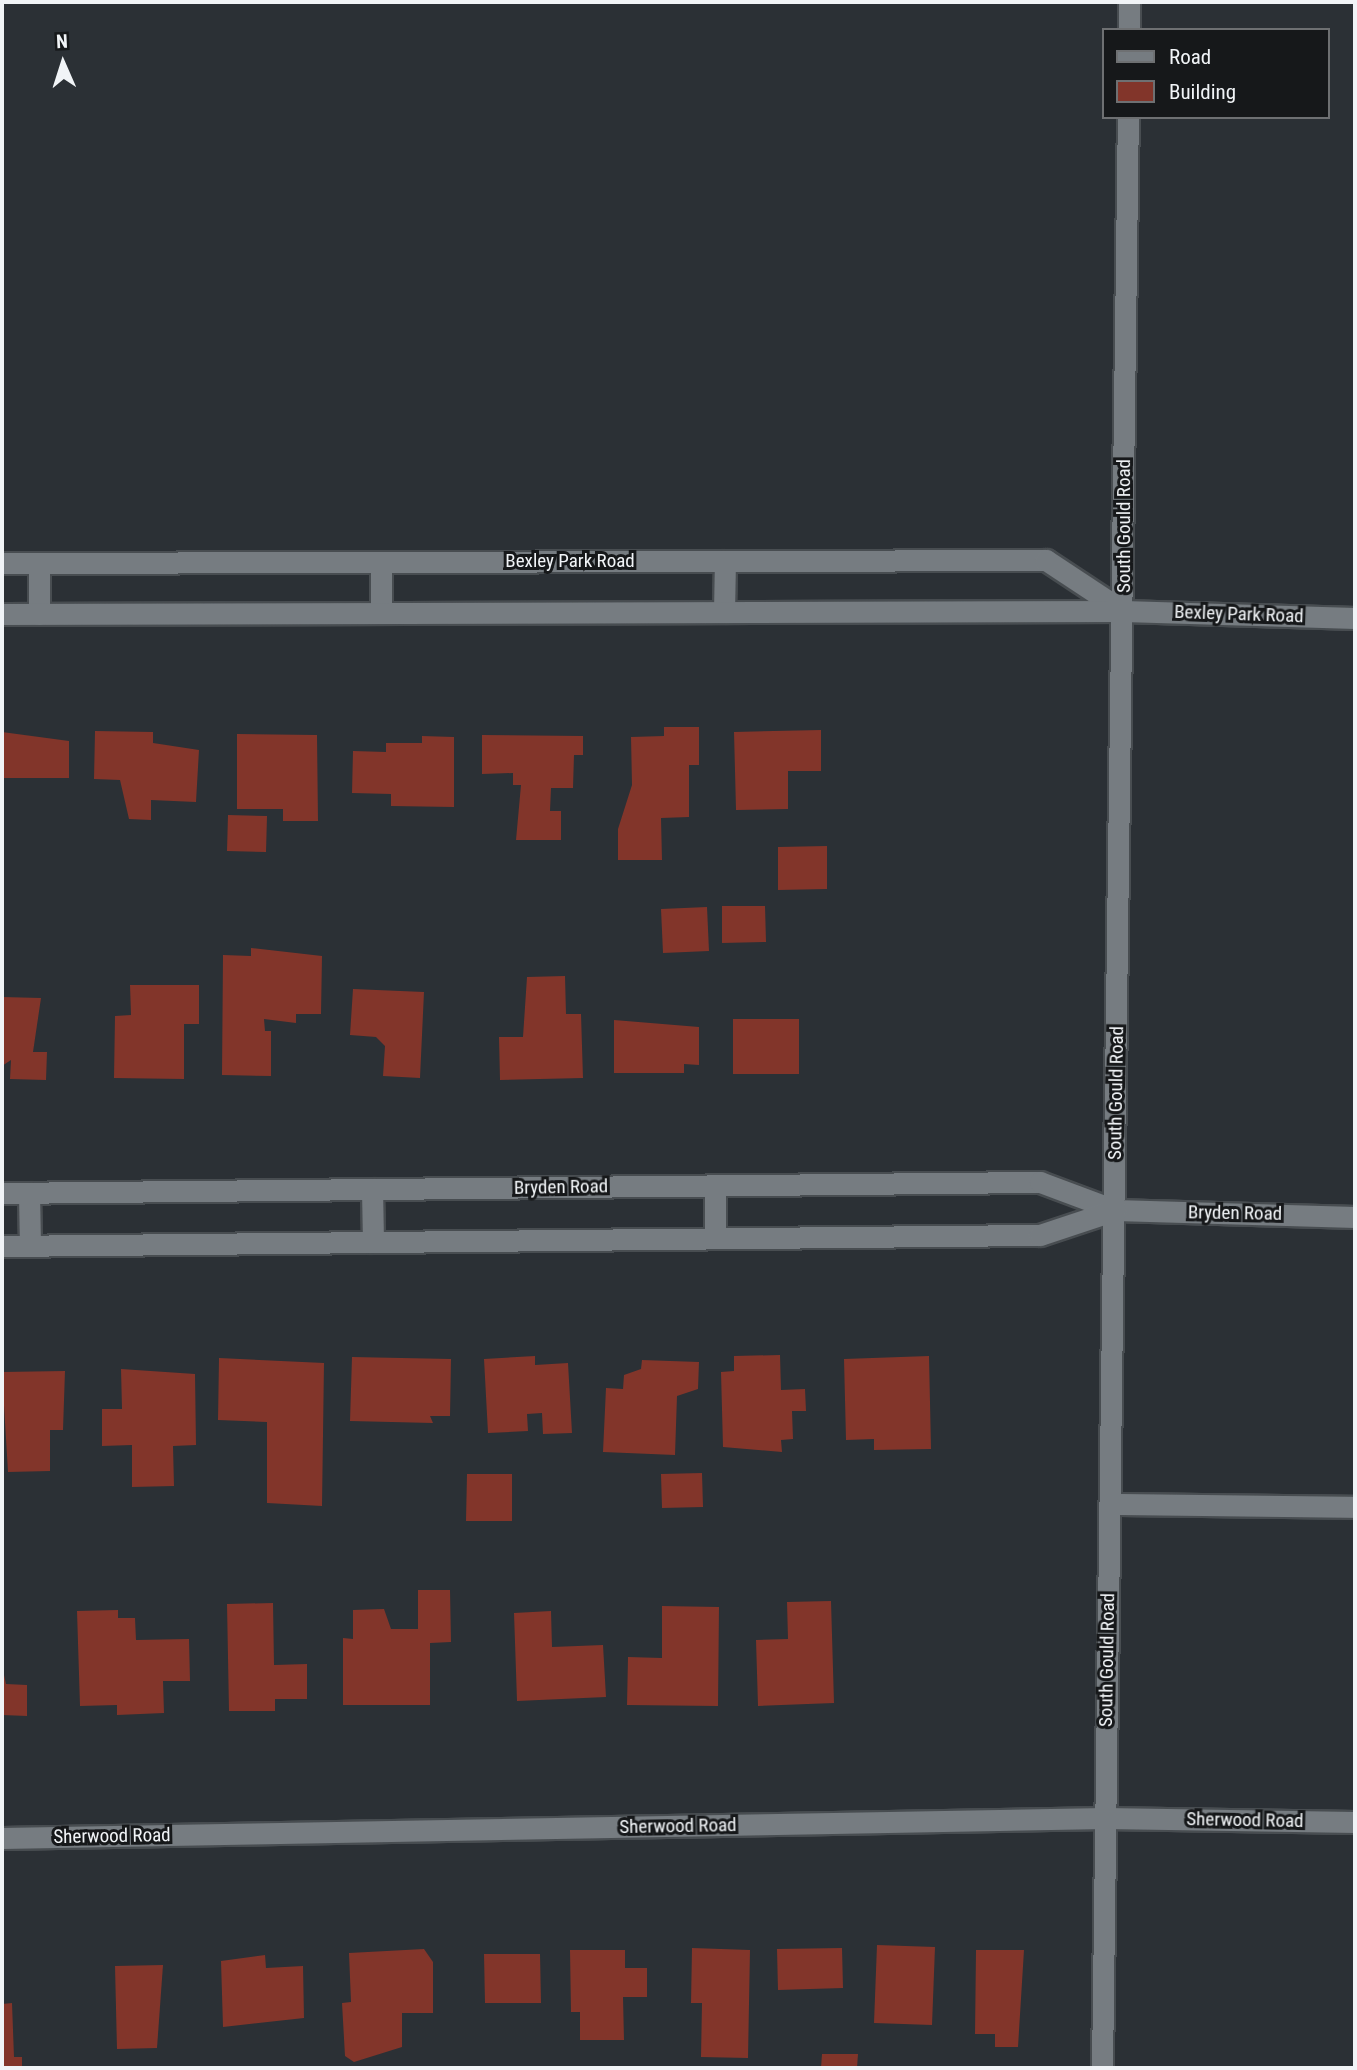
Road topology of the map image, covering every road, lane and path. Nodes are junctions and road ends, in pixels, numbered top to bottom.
1 (1129, 2) edge
2 (1129, 28) edge
3 (1128, 119) edge
4 (724, 561) junction
5 (381, 562) junction
6 (2, 563) edge
7 (39, 563) junction
8 (1124, 611) junction
9 (724, 612) junction
10 (381, 613) junction
11 (2, 614) edge
12 (39, 614) junction
13 (1355, 618) edge
14 (715, 1185) junction
15 (372, 1189) junction
16 (2, 1193) edge
17 (29, 1193) junction
18 (1115, 1210) junction
19 (1355, 1217) edge
20 (715, 1238) junction
21 (373, 1242) junction
22 (30, 1245) junction
23 (2, 1246) edge
24 (1110, 1504) junction
25 (1355, 1507) edge
26 (1104, 1818) junction
27 (1355, 1822) edge
28 (2, 1838) edge
29 (1102, 2068) edge

1 - 2 street
3 - 8 street, South Gould Road
4 - 5 street, Bexley Park Road
4 - 8 street, Bexley Park Road
4 - 9 street
5 - 7 street, Bexley Park Road
5 - 10 street
6 - 7 street, Bexley Park Road
7 - 12 street
8 - 9 street, Bexley Park Road
8 - 13 street, Bexley Park Road
8 - 18 street, South Gould Road
9 - 10 street, Bexley Park Road
10 - 12 street, Bexley Park Road
11 - 12 street, Bexley Park Road
14 - 15 street, Bryden Road
14 - 18 street, Bryden Road
14 - 20 street
15 - 17 street, Bryden Road
15 - 21 street
16 - 17 street, Bryden Road
17 - 22 street
18 - 19 street, Bryden Road
18 - 20 street, Bryden Road
18 - 24 street, South Gould Road
20 - 21 street, Bryden Road
21 - 22 street, Bryden Road
22 - 23 street, Bryden Road
24 - 25 street
24 - 26 street, South Gould Road
26 - 27 street, Sherwood Road
26 - 28 street, Sherwood Road
26 - 29 street, South Gould Road

